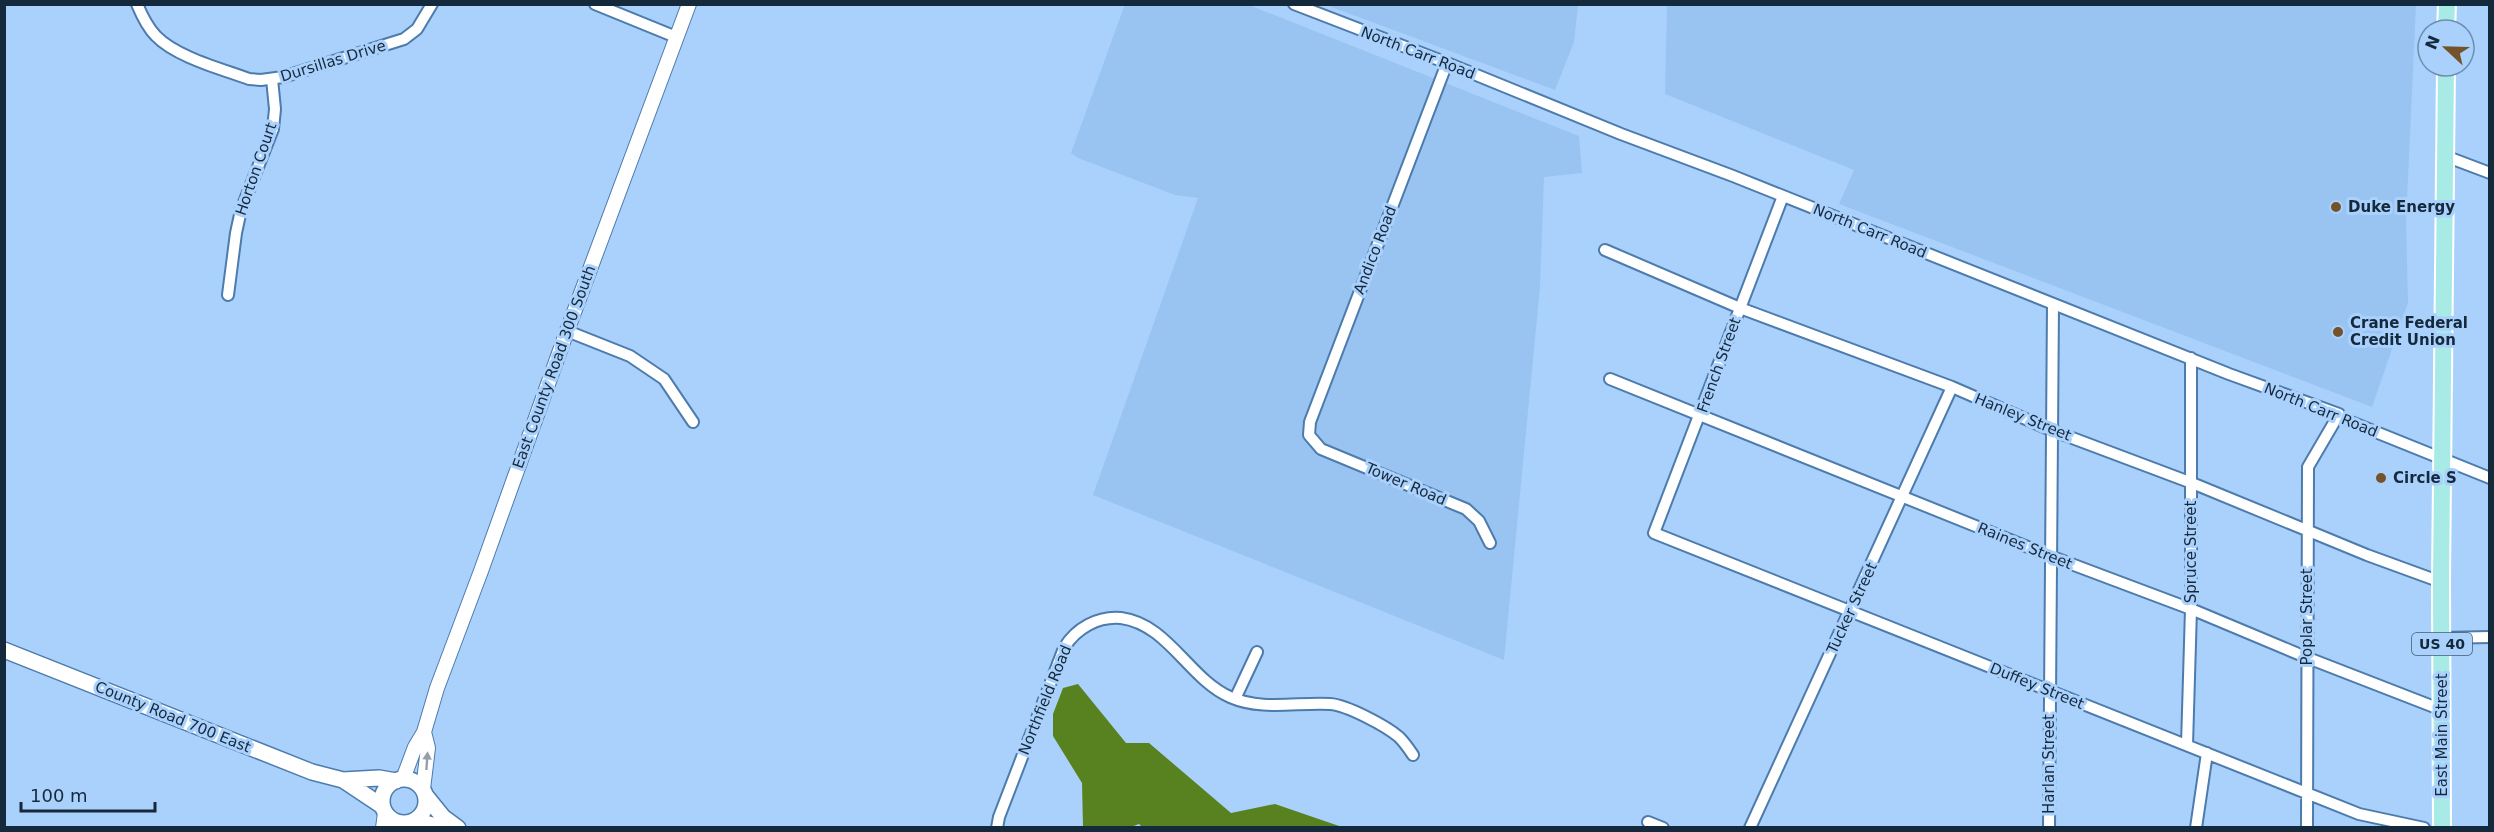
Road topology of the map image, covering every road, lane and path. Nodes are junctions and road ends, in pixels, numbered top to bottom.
1 (137, 4) edge
2 (432, 4) edge
3 (595, 4) edge
4 (689, 4) edge
5 (1294, 4) edge
6 (676, 38) junction
7 (1447, 63) junction
8 (2446, 78) edge
9 (272, 79) junction
10 (2445, 156) junction
11 (2490, 173) edge
12 (1783, 196) junction
13 (1605, 250) dead end
14 (228, 295) dead end
15 (2053, 304) junction
16 (1740, 308) junction
17 (567, 331) junction
18 (2192, 358) junction
19 (1610, 379) dead end
20 (1952, 387) junction
21 (2339, 414) junction
22 (1700, 416) junction
23 (693, 422) dead end
24 (2051, 429) junction
25 (1310, 438) joint
26 (2444, 460) junction
27 (2490, 478) edge
28 (2192, 483) junction
29 (1902, 497) junction
30 (2307, 530) junction
31 (1654, 533) joint
32 (1490, 543) dead end
33 (2050, 556) junction
34 (2441, 582) junction
35 (2191, 609) junction
36 (1851, 611) junction
37 (2490, 637) edge
38 (2442, 638) junction
39 (4, 650) edge
40 (1257, 652) dead end
41 (2308, 658) junction
42 (2049, 691) junction
43 (1235, 699) junction
44 (2442, 710) junction
45 (424, 732) junction
46 (2187, 745) junction
47 (2207, 753) junction
48 (1413, 755) dead end
49 (343, 780) junction
50 (399, 780) junction
51 (424, 792) junction
52 (2307, 794) junction
53 (384, 815) edge
54 (1648, 822) dead end
55 (410, 824) edge
56 (442, 828) edge
57 (458, 828) edge
58 (997, 828) edge
59 (1663, 828) edge
60 (1750, 828) edge
61 (2049, 828) edge
62 (2196, 828) edge
63 (2307, 828) edge
64 (2424, 828) edge
65 (2442, 828) edge

1 - 9 street, Dursillas Drive
2 - 9 street, Dursillas Drive
3 - 6 street
4 - 6 street, East County Road 300 South
5 - 7 street, North Carr Road
6 - 17 street, East County Road 300 South
7 - 12 street, North Carr Road
7 - 25 street, Andico Road
8 - 10 main road, East Main Street / US 40
9 - 14 street, Horton Court
10 - 11 street
10 - 26 main road, East Main Street / US 40
12 - 15 street, North Carr Road
12 - 16 street, French Street
13 - 16 street, Hanley Street
15 - 18 street, North Carr Road
15 - 24 street, Harlan Street
16 - 20 street, Hanley Street
16 - 22 street, French Street
17 - 23 street
17 - 45 street, East County Road 300 South
18 - 21 street, North Carr Road
18 - 28 street, Spruce Street
19 - 22 street, Raines Street
20 - 24 street, Hanley Street
20 - 29 street, Tucker Street
21 - 26 street, North Carr Road
21 - 30 street, Poplar Street
22 - 29 street, Raines Street
22 - 31 street, French Street
24 - 28 street, Hanley Street
24 - 33 street, Harlan Street
25 - 32 street, Tower Road
26 - 27 street, North Carr Road
26 - 34 main road, East Main Street / US 40
28 - 30 street, Hanley Street
28 - 35 street, Spruce Street
29 - 33 street, Raines Street
29 - 36 street, Tucker Street
30 - 34 street, Hanley Street
30 - 41 street, Poplar Street
31 - 36 street, Duffey Street
33 - 35 street, Raines Street
33 - 42 street, Harlan Street
34 - 38 main road, East Main Street / US 40
35 - 41 street, Raines Street
35 - 46 street, Spruce Street
36 - 42 street, Duffey Street
36 - 60 street, Tucker Street
37 - 38 street
38 - 44 main road, East Main Street / US 40
39 - 49 main road, County Road 700 East
40 - 43 street
41 - 44 street, Raines Street
41 - 52 street, Poplar Street
42 - 46 street, Duffey Street
42 - 61 street, Harlan Street
43 - 48 street, Northfield Road
43 - 58 street, Northfield Road
44 - 65 main road, East Main Street / US 40
45 - 50 street, East County Road 300 South
51 -> 45 street, East County Road 300 South
46 - 47 street, Duffey Street
47 - 52 street, Duffey Street
47 - 62 street
49 - 50 main road, County Road 700 East
49 - 53 main road, County Road 700 East
50 - 51 main road
50 - 53 main road
51 - 55 main road
51 - 57 main road
52 - 63 street, Poplar Street
52 - 64 street, Duffey Street
53 - 55 main road
54 - 59 street
55 - 56 main road

